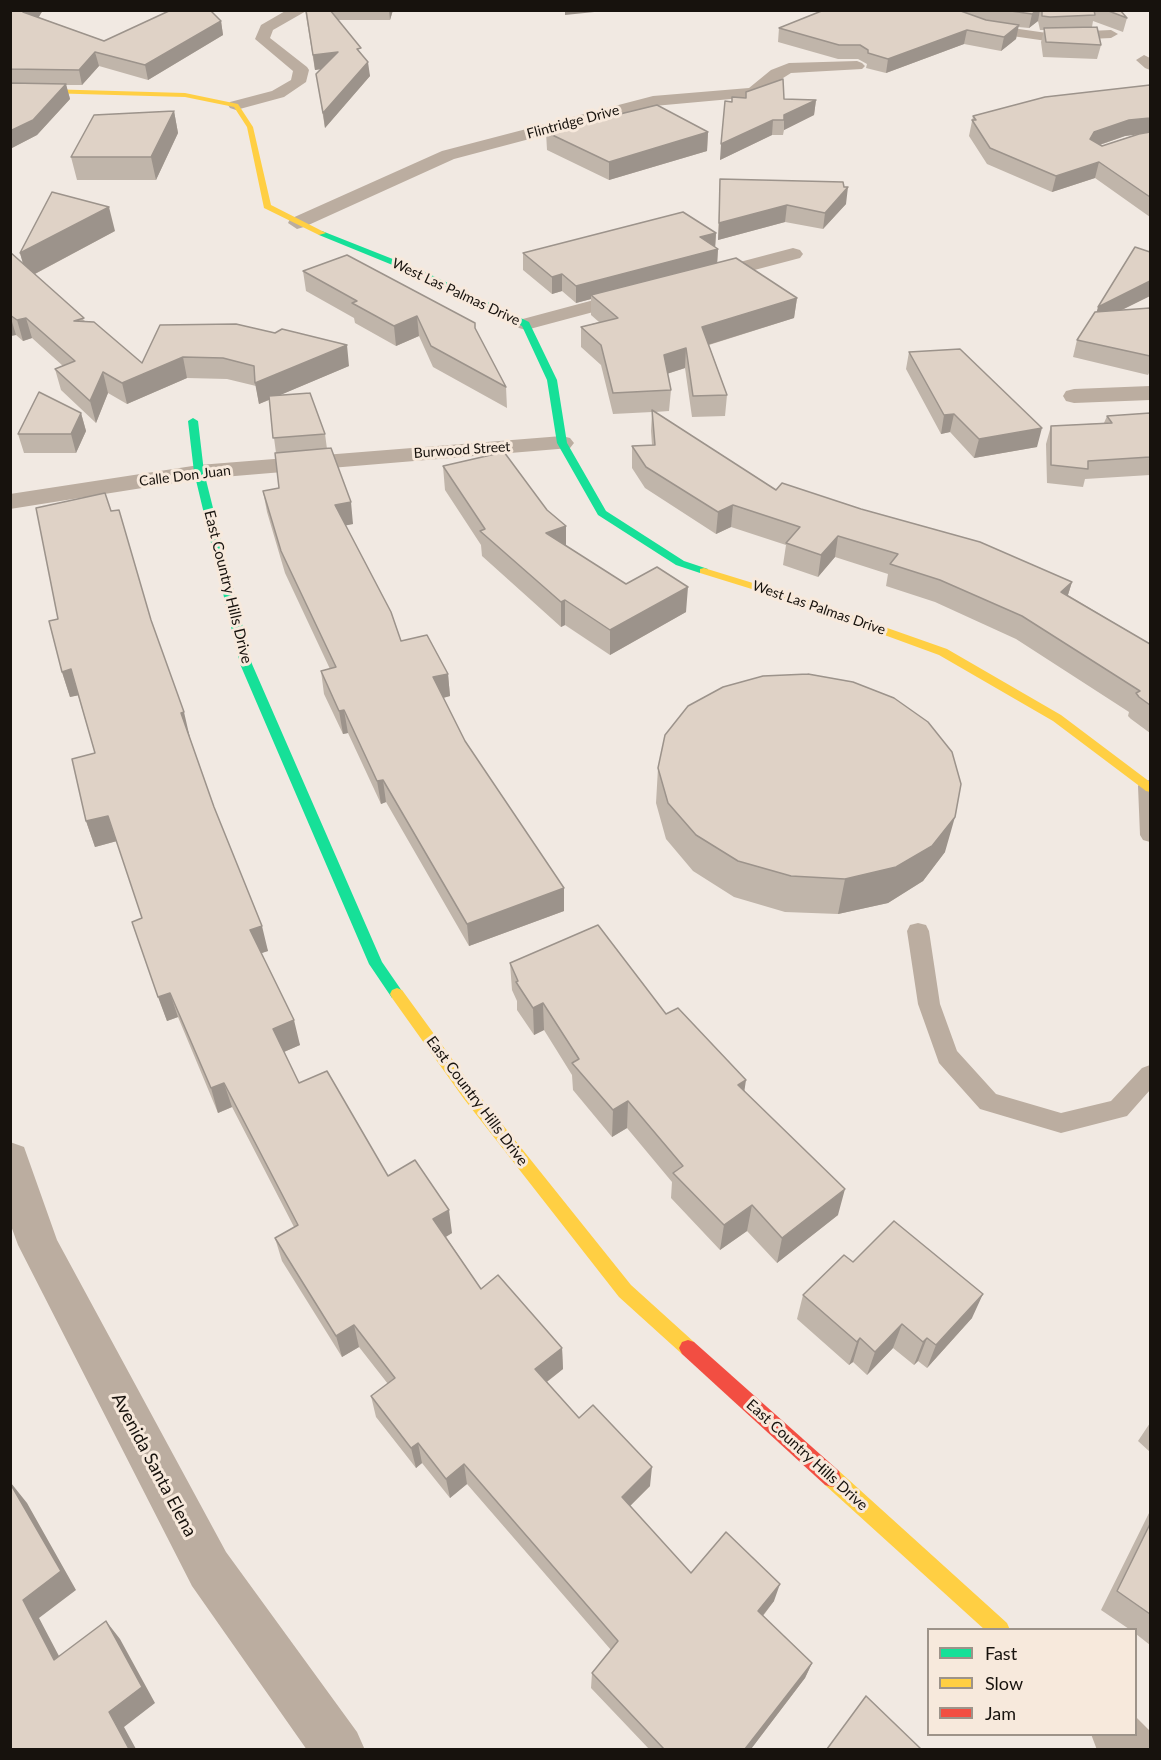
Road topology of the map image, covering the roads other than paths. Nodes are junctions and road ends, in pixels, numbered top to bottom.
1 (301, 10) edge
2 (930, 10) edge
3 (1125, 45) dead end
4 (857, 66) dead end
5 (10, 90) edge
6 (236, 105) junction
7 (297, 223) junction
8 (793, 254) dead end
9 (689, 281) edge
10 (654, 290) edge
11 (526, 324) junction
12 (1150, 393) edge
13 (1074, 396) dead end
14 (193, 421) dead end
15 (562, 443) junction
16 (361, 458) joint
17 (199, 472) junction
18 (10, 502) edge
19 (1149, 787) edge
20 (1150, 835) edge
21 (918, 931) dead end
22 (1150, 1076) edge
23 (10, 1159) edge
24 (999, 1628) edge
25 (1118, 1736) edge
26 (339, 1749) edge
27 (1133, 1749) edge

1 - 6 street
2 - 3 street
4 - 7 street, Flintridge Drive
5 - 6 street
6 - 7 street, West Las Palmas Drive
7 - 11 street, West Las Palmas Drive
8 - 9 street
10 - 11 street
11 - 15 street, West Las Palmas Drive
12 - 13 street
14 - 17 street, East Country Hills Drive
15 - 16 street, Burwood Street
15 - 19 street, West Las Palmas Drive
16 - 17 street, Calle Don Juan
17 - 18 street, Calle Don Juan
17 - 24 street, East Country Hills Drive
19 - 20 lane
21 - 22 lane
23 - 26 street, Avenida Santa Elena
25 - 27 street

